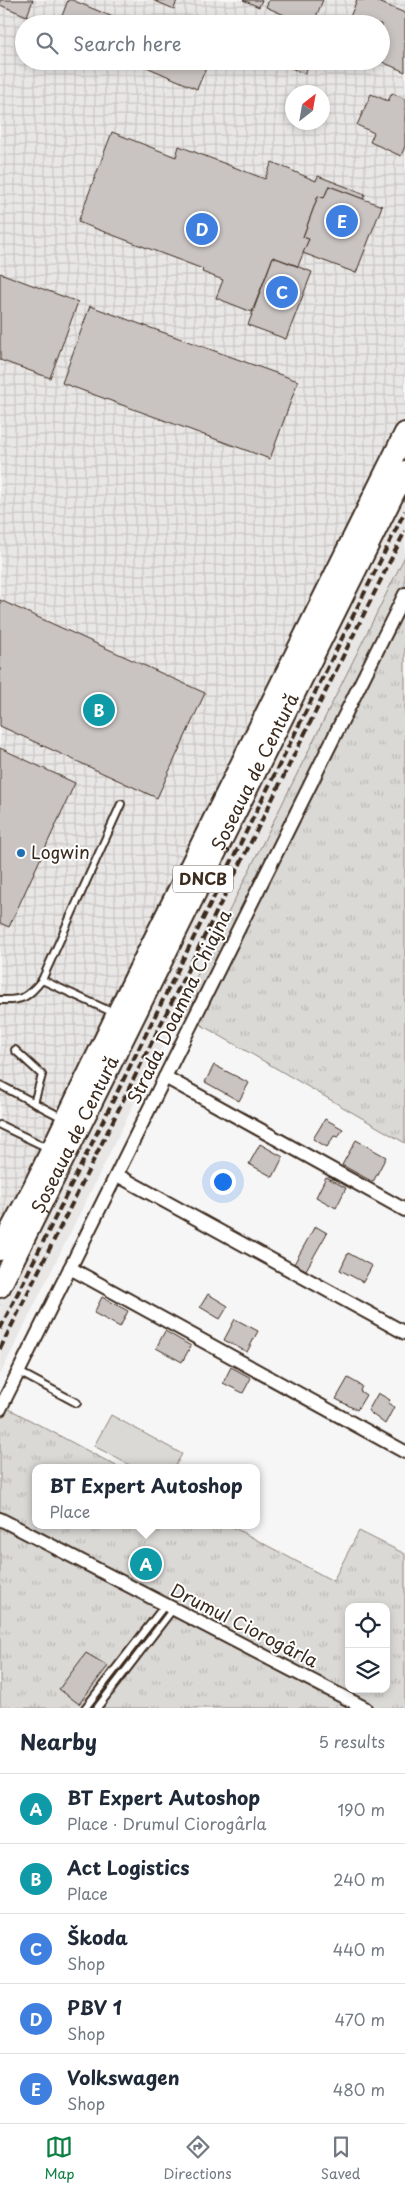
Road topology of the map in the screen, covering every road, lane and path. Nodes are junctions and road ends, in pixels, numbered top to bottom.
1 (405, 433) edge
2 (405, 471) edge
3 (405, 594) edge
4 (122, 804) dead end
5 (42, 980) junction
6 (0, 1000) edge
7 (116, 1014) junction
8 (15, 1050) dead end
9 (165, 1077) junction
10 (0, 1085) edge
11 (34, 1103) junction
12 (66, 1120) junction
13 (0, 1125) edge
14 (51, 1150) junction
15 (117, 1175) junction
16 (405, 1210) edge
17 (0, 1250) edge
18 (70, 1268) junction
19 (0, 1287) edge
20 (405, 1334) edge
21 (18, 1372) junction
22 (77, 1403) dead end
23 (0, 1409) edge
24 (405, 1452) edge
25 (0, 1519) edge
26 (169, 1607) junction
27 (85, 1708) edge
28 (97, 1708) edge
29 (365, 1708) edge

1 - 7 main road, Șoseaua de Centură / DNCB
2 - 19 main road, Șoseaua de Centură / DNCB
3 - 9 street, Strada Doamna Chiajna
4 - 5 lane
5 - 6 lane
5 - 7 lane
7 - 12 main road, Șoseaua de Centură / DNCB
8 - 11 lane
9 - 15 street, Strada Doamna Chiajna
9 - 16 street
10 - 11 lane
11 - 12 lane
12 - 14 main road, Șoseaua de Centură / DNCB
13 - 14 lane
14 - 17 main road, Șoseaua de Centură / DNCB
15 - 18 street, Strada Doamna Chiajna
15 - 20 street
18 - 21 street, Strada Doamna Chiajna
18 - 24 street
21 - 22 lane
21 - 23 street, Strada Doamna Chiajna
25 - 26 street, Drumul Ciorogârla
26 - 27 lane
26 - 28 lane
26 - 29 street, Drumul Ciorogârla

